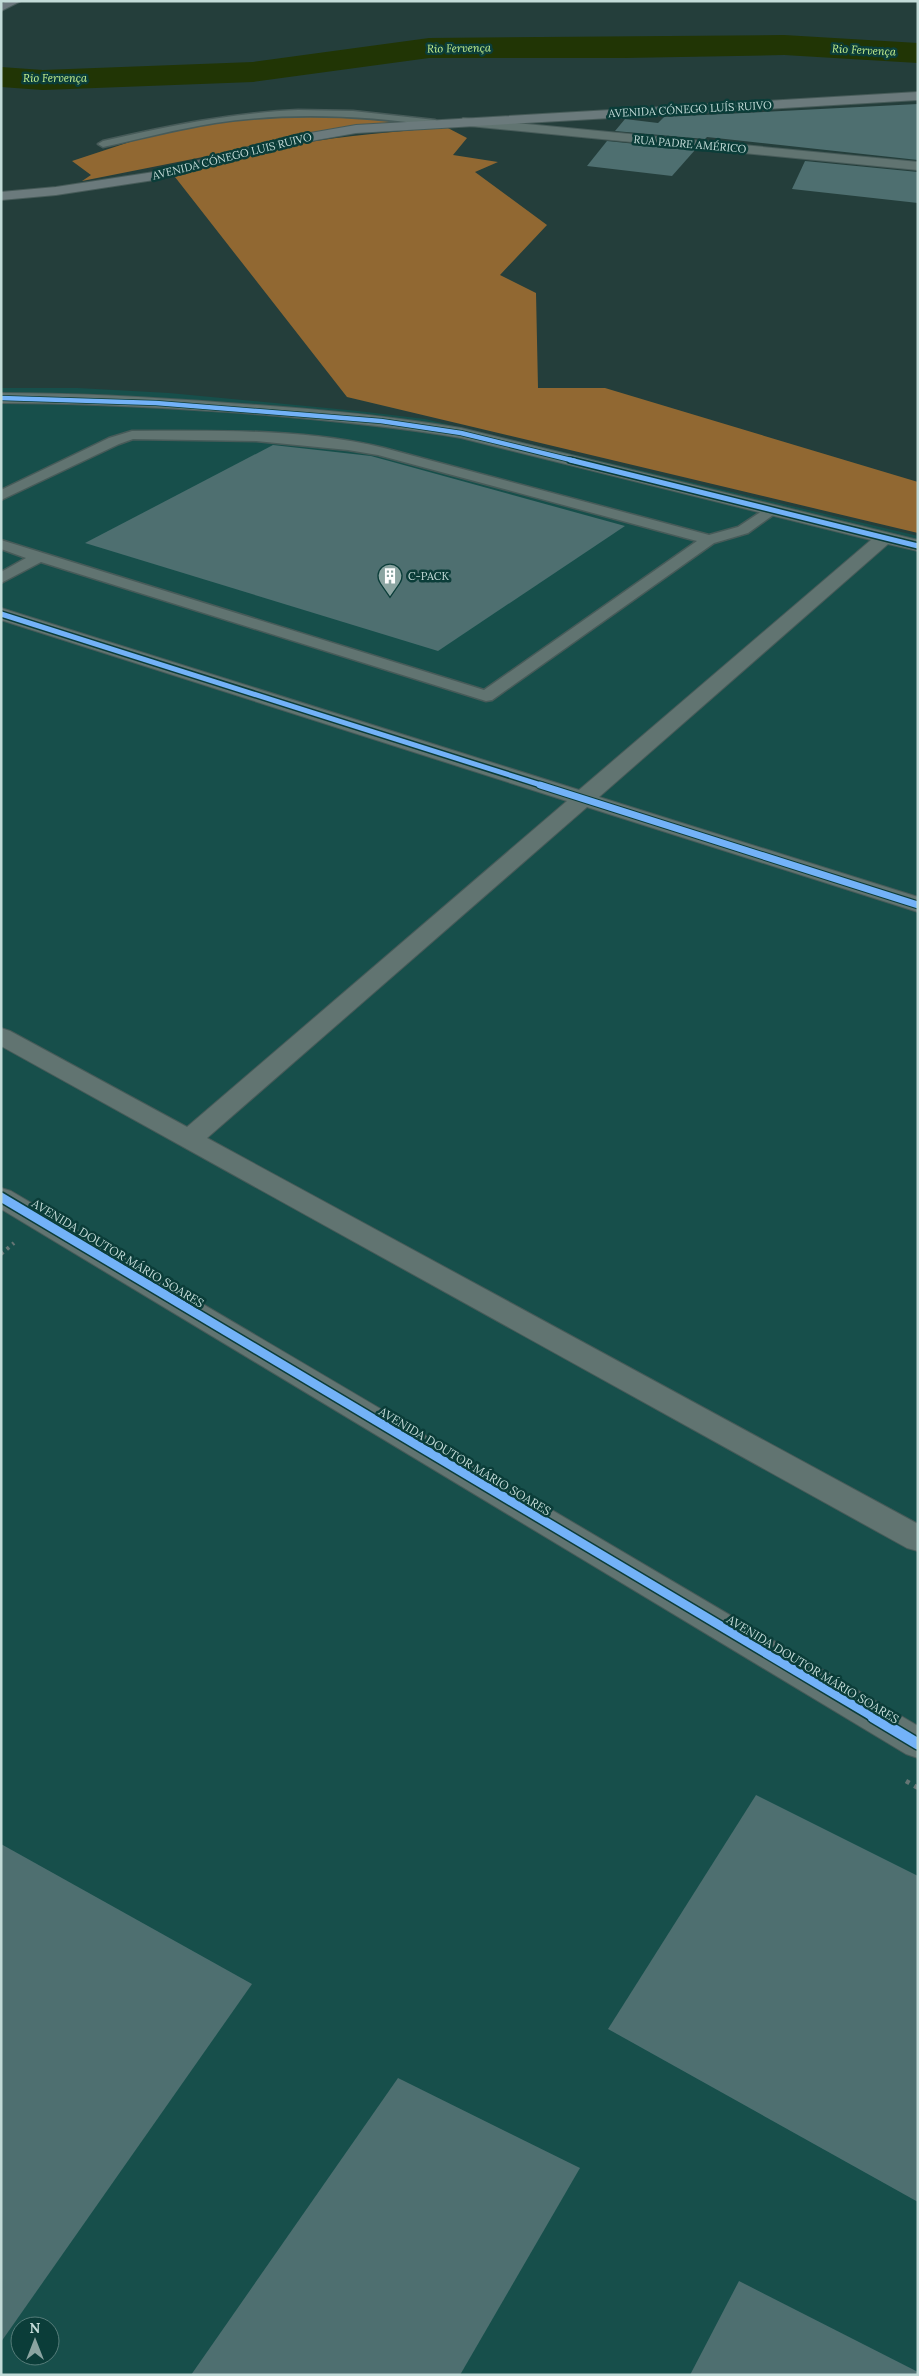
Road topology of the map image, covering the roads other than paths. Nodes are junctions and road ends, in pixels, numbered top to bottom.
1 (16, 1) edge
2 (1, 8) edge
3 (918, 96) edge
4 (463, 122) junction
5 (435, 124) junction
6 (103, 144) dead end
7 (918, 166) edge
8 (1, 196) edge
9 (1, 398) edge
10 (1, 496) edge
11 (773, 510) junction
12 (884, 538) junction
13 (708, 540) junction
14 (1, 544) edge
15 (918, 546) edge
16 (39, 557) junction
17 (1, 578) edge
18 (1, 614) edge
19 (582, 799) junction
20 (918, 905) edge
21 (1, 1036) edge
22 (190, 1139) junction
23 (1, 1197) edge
24 (918, 1539) edge
25 (918, 1744) edge

1 - 2 main road
3 - 4 street, AVENIDA CÓNEGO LUÍS RUIVO
4 - 5 street, AVENIDA CÓNEGO LUIS RUIVO
4 - 7 street, RUA PADRE AMÉRICO
5 - 6 lane
5 - 8 street, AVENIDA CÓNEGO LUIS RUIVO
9 - 11 street
10 - 13 lane
11 - 12 street
11 - 13 lane
12 - 15 street
12 - 19 street
13 - 16 lane
14 - 16 lane
16 - 17 lane
18 - 19 street
19 - 20 street
19 - 22 street
21 - 22 street
22 - 24 street
23 - 25 street, AVENIDA DOUTOR MÁRIO SOARES

